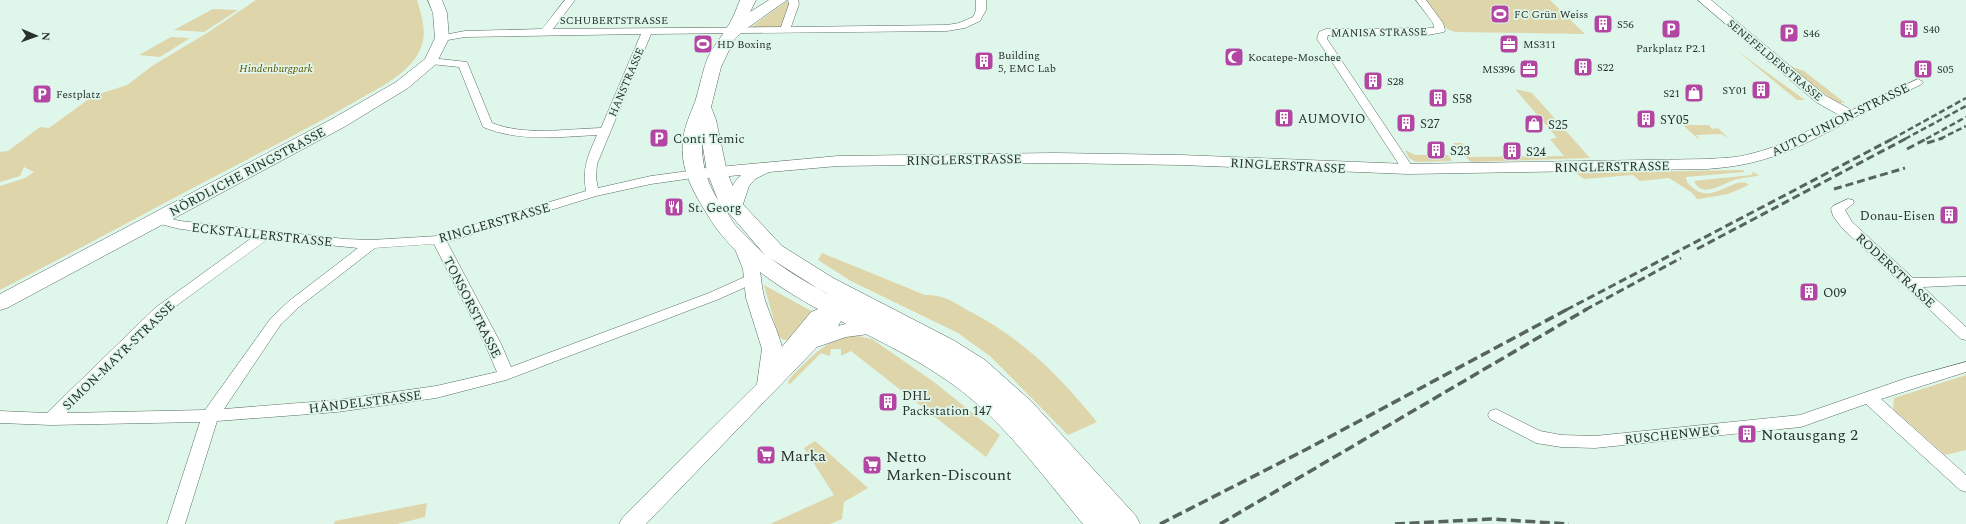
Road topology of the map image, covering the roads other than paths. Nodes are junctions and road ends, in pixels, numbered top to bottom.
1 (435, 0) edge
2 (570, 0) edge
3 (748, 0) edge
4 (779, 0) edge
5 (793, 0) edge
6 (981, 0) edge
7 (1421, 0) edge
8 (1704, 0) edge
9 (785, 30) junction
10 (733, 31) junction
11 (545, 32) junction
12 (647, 32) junction
13 (442, 38) junction
14 (431, 61) junction
15 (1918, 82) dead end
16 (702, 107) junction
17 (1850, 115) junction
18 (604, 131) junction
19 (838, 161) junction
20 (1737, 161) joint
21 (779, 165) junction
22 (716, 167) junction
23 (1408, 169) junction
24 (690, 171) junction
25 (593, 193) junction
26 (1848, 203) dead end
27 (734, 209) junction
28 (157, 219) junction
29 (264, 235) junction
30 (438, 240) junction
31 (345, 243) joint
32 (371, 244) junction
33 (744, 249) junction
34 (754, 278) junction
35 (1966, 281) edge
36 (825, 283) junction
37 (1910, 283) junction
38 (714, 296) junction
39 (755, 298) junction
40 (0, 303) edge
41 (837, 309) junction
42 (874, 318) junction
43 (1966, 335) edge
44 (804, 350) junction
45 (1966, 367) edge
46 (506, 375) junction
47 (767, 384) junction
48 (1869, 398) junction
49 (1496, 415) dead end
50 (210, 416) junction
51 (0, 417) edge
52 (51, 419) junction
53 (1025, 424) junction
54 (1966, 485) edge
55 (176, 524) edge
56 (631, 524) edge
57 (1100, 524) edge
58 (1126, 524) edge

1 - 13 main road
2 - 11 street
3 - 10 main road
4 - 10 main road
5 - 9 street
6 - 9 street, SCHUBERTSTRASSE
7 - 23 street, MANISA STRASSE
8 - 17 street, SENEFELDERSTRASSE
9 - 10 street, SCHUBERTSTRASSE
10 - 12 street, SCHUBERTSTRASSE
10 - 16 main road
11 - 12 street, SCHUBERTSTRASSE
11 - 13 street, SCHUBERTSTRASSE
12 - 18 street, HANSTRASSE
13 - 14 main road, NÖRDLICHE RINGSTRASSE
14 - 18 street, HANSTRASSE
14 - 28 main road, NÖRDLICHE RINGSTRASSE
15 - 17 street, AUTO-UNION-STRASSE
16 - 22 main road
16 - 24 main road
17 - 20 street, AUTO-UNION-STRASSE
18 - 25 street, HANSTRASSE
19 - 21 street, RINGLERSTRASSE
19 - 22 street, RINGLERSTRASSE
19 - 23 street, RINGLERSTRASSE
20 - 23 street, RINGLERSTRASSE
21 - 22 street, RINGLERSTRASSE
21 - 27 street
22 - 24 street, RINGLERSTRASSE
22 - 27 main road
24 - 25 street, RINGLERSTRASSE
24 - 25 street, RINGLERSTRASSE
24 - 33 main road
25 - 30 street, RINGLERSTRASSE
26 - 37 street, RODERSTRASSE
27 - 36 main road
28 - 29 street, ECKSTALLERSTRASSE
28 - 40 main road, NÖRDLICHE RINGSTRASSE
29 - 31 street, ECKSTALLERSTRASSE
29 - 52 street, SIMON-MAYR-STRASSE
30 - 32 street, RINGLERSTRASSE
30 - 46 street, TONSORSTRASSE
31 - 32 street, RINGLERSTRASSE
32 - 50 street
33 - 34 street
33 - 41 main road
34 - 38 street, HÄNDELSTRASSE
34 - 39 street
35 - 37 street
36 - 41 street
36 - 42 main road
37 - 43 street, RODERSTRASSE
38 - 39 street, HÄNDELSTRASSE
38 - 46 street, HÄNDELSTRASSE
39 - 47 street
41 - 42 main road
41 - 44 street
41 - 47 street
42 - 44 street
42 - 53 main road
44 - 47 street
45 - 48 street, RUSCHENWEG
46 - 50 street, HÄNDELSTRASSE
47 - 56 street
48 - 49 street, RUSCHENWEG
48 - 54 street
50 - 52 street, HÄNDELSTRASSE
50 - 55 street
51 - 52 street, HÄNDELSTRASSE
53 - 57 main road
53 - 58 main road

